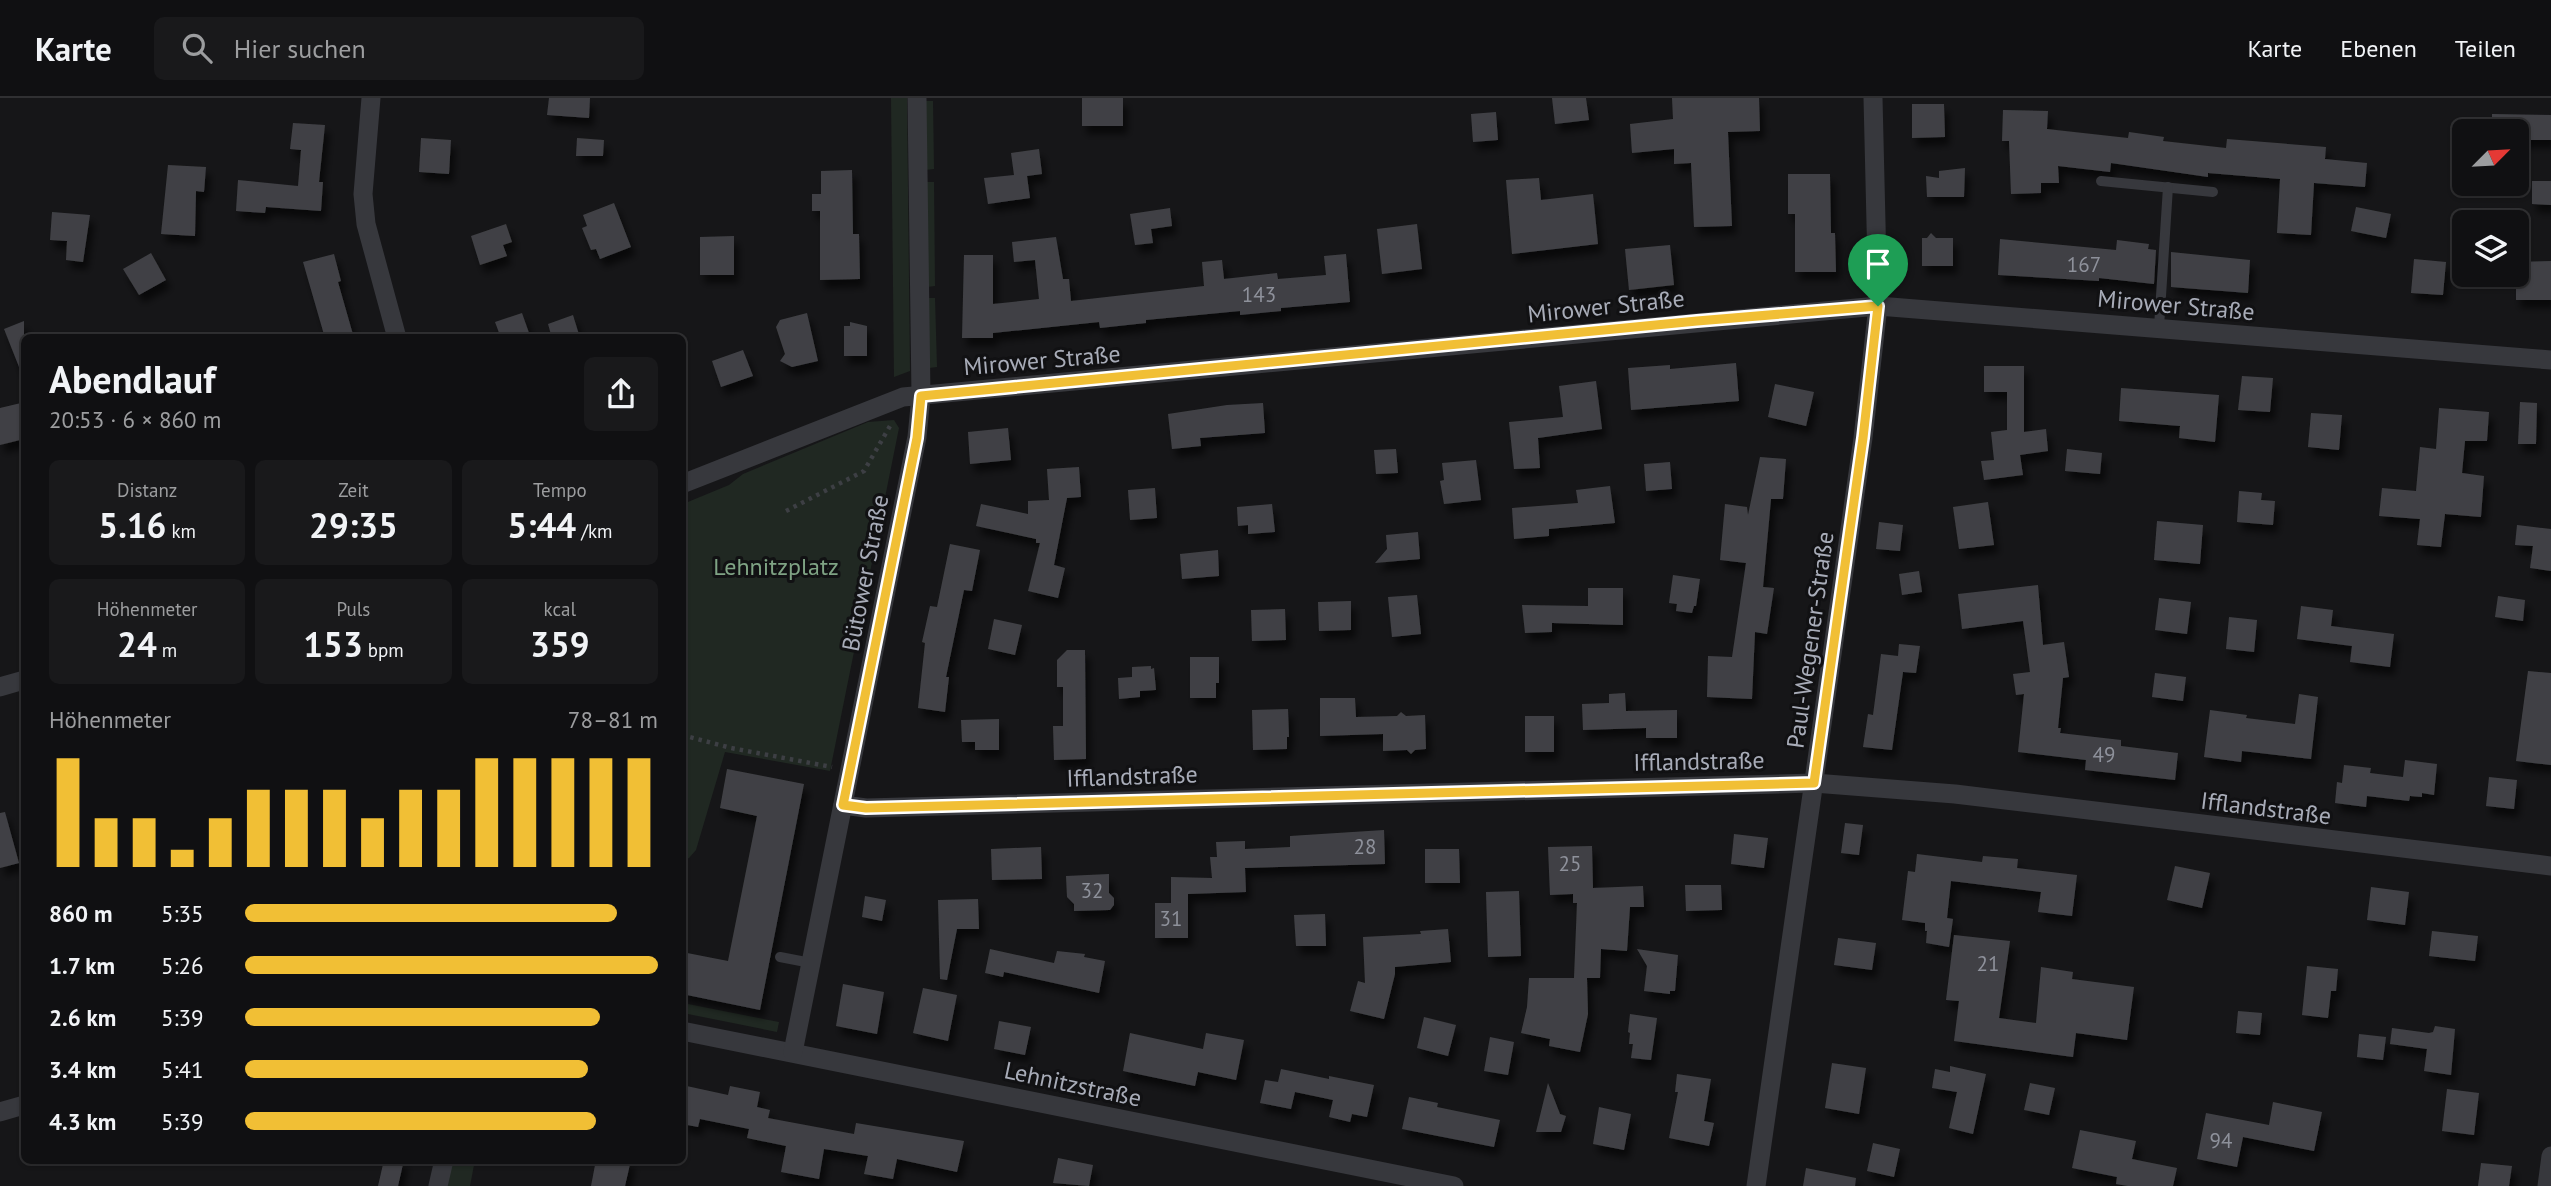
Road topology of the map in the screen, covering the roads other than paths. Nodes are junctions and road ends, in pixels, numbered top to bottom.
1 (370, 98) edge
2 (917, 98) edge
3 (1873, 98) edge
4 (2101, 181) dead end
5 (2168, 187) junction
6 (2213, 192) dead end
7 (1878, 306) junction
8 (2159, 327) junction
9 (396, 334) edge
10 (2551, 360) edge
11 (921, 396) junction
12 (686, 482) edge
13 (21, 681) edge
14 (0, 687) edge
15 (1814, 783) junction
16 (843, 805) junction
17 (2551, 866) edge
18 (780, 957) dead end
19 (811, 963) junction
20 (686, 1032) edge
21 (793, 1052) junction
22 (21, 1106) edge
23 (0, 1112) edge
24 (2551, 1156) edge
25 (443, 1164) edge
26 (438, 1186) edge
27 (1454, 1186) edge
28 (1756, 1186) edge
29 (2547, 1186) edge

1 - 9 street
2 - 11 street, Bütower Straße
3 - 7 street, Paul-Wegener-Straße
4 - 5 lane
5 - 6 lane
5 - 8 lane
7 - 8 street, Mirower Straße
7 - 11 street, Mirower Straße
7 - 15 street, Paul-Wegener-Straße
8 - 10 street, Mirower Straße
11 - 12 street, Mirower Straße
11 - 16 street, Bütower Straße
13 - 14 street
15 - 16 street, Ifflandstraße
15 - 17 street, Ifflandstraße
15 - 28 street, Paul-Wegener-Straße
16 - 19 street, Bütower Straße
18 - 19 lane
19 - 21 street, Bütower Straße
20 - 21 street, Lehnitzstraße
21 - 27 street, Lehnitzstraße
22 - 23 street
24 - 29 street
25 - 26 street

